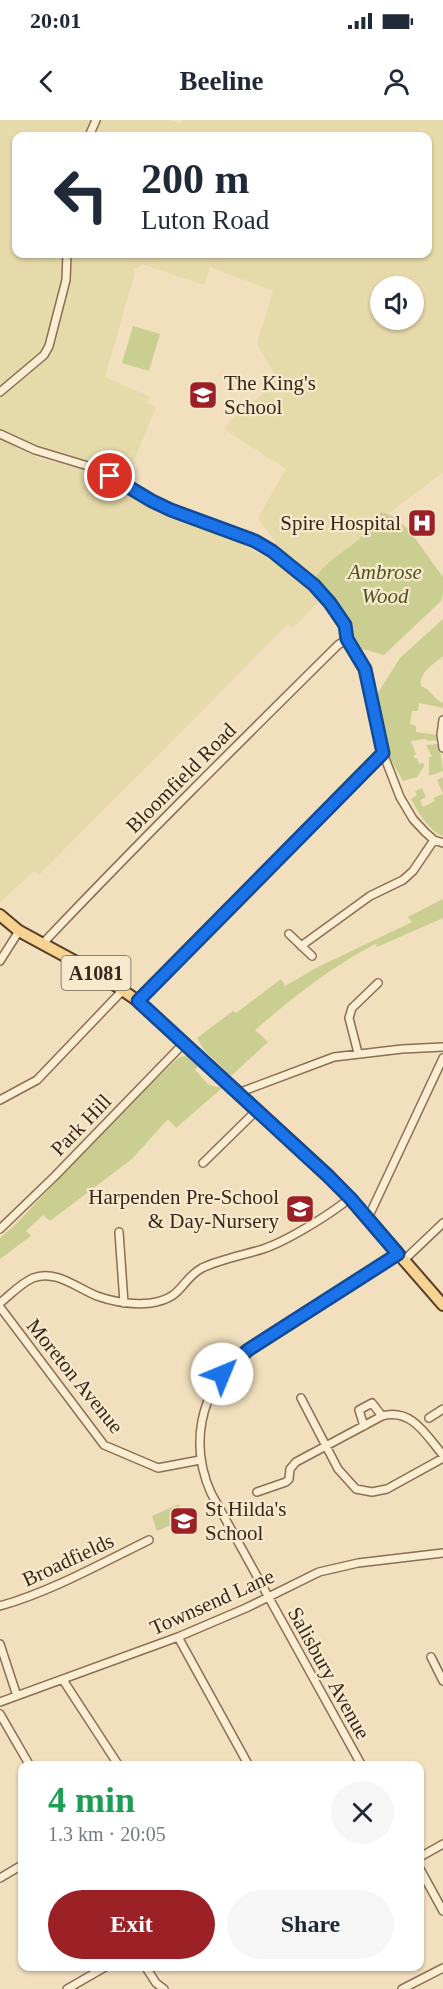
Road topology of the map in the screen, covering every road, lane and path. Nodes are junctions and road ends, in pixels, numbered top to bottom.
1 (67, 258) edge
2 (0, 392) edge
3 (0, 434) edge
4 (347, 639) junction
5 (443, 720) edge
6 (443, 748) edge
7 (383, 753) junction
8 (434, 840) junction
9 (443, 843) edge
10 (0, 915) edge
11 (19, 931) junction
12 (289, 934) dead end
13 (43, 945) junction
14 (302, 946) junction
15 (312, 956) dead end
16 (0, 961) edge
17 (378, 983) dead end
18 (123, 990) junction
19 (138, 1001) junction
20 (184, 1043) junction
21 (443, 1047) edge
22 (358, 1053) junction
23 (443, 1058) edge
24 (238, 1093) junction
25 (0, 1100) edge
26 (257, 1110) junction
27 (203, 1163) dead end
28 (350, 1198) junction
29 (368, 1218) junction
30 (443, 1223) edge
31 (0, 1229) edge
32 (119, 1232) dead end
33 (400, 1257) junction
34 (124, 1303) junction
35 (0, 1305) edge
36 (443, 1305) edge
37 (301, 1398) dead end
38 (443, 1409) edge
39 (382, 1416) junction
40 (429, 1418) dead end
41 (364, 1426) junction
42 (326, 1448) junction
43 (443, 1457) edge
44 (200, 1460) junction
45 (256, 1492) dead end
46 (149, 1540) dead end
47 (443, 1553) edge
48 (268, 1597) junction
49 (0, 1606) edge
50 (178, 1637) junction
51 (0, 1644) edge
52 (430, 1657) dead end
53 (63, 1680) junction
54 (443, 1680) edge
55 (17, 1696) junction
56 (0, 1702) edge
57 (0, 1714) edge
58 (27, 1761) edge
59 (116, 1761) edge
60 (246, 1761) edge
61 (359, 1761) edge
62 (443, 1844) edge
63 (424, 1855) edge
64 (18, 1867) edge
65 (424, 1876) edge
66 (0, 1878) edge
67 (443, 1911) edge
68 (443, 1968) edge
69 (98, 1971) edge
70 (148, 1971) edge
71 (67, 1989) edge
72 (164, 1989) edge
73 (402, 1989) edge

1 - 2 street
3 - 4 street
4 - 7 street
4 - 13 street, Bloomfield Road
5 - 6 street
7 - 8 street
7 - 19 street
8 - 9 street
8 - 14 street
10 - 11 main road, A1081
11 - 13 main road, A1081
11 - 16 street
12 - 14 street
13 - 18 main road, A1081
14 - 15 street
17 - 22 street
18 - 19 main road, A1081
18 - 25 street
19 - 20 main road, A1081
20 - 24 main road, A1081
20 - 31 street, Park Hill
21 - 22 street
22 - 24 street
23 - 29 street
24 - 26 main road, A1081
26 - 27 street
26 - 28 main road, A1081
28 - 29 main road, A1081
28 - 34 street
29 - 33 main road, A1081
30 - 33 street, Salisbury Avenue
32 - 34 street
33 - 36 main road, A1081
33 - 44 street, Salisbury Avenue
34 - 35 street
35 - 44 street, Moreton Avenue
37 - 42 street
38 - 40 street
39 - 41 street
39 - 41 street
39 - 43 street
41 - 42 street
42 - 43 street
42 - 45 street
44 - 48 street, Salisbury Avenue
46 - 49 street, Broadfields
47 - 48 street, Townsend Lane
48 - 50 street, Townsend Lane
48 - 61 street, Salisbury Avenue
50 - 53 street, Townsend Lane
50 - 60 street
51 - 55 street
52 - 54 street
53 - 55 street, Townsend Lane
53 - 59 street
55 - 56 street, Townsend Lane
57 - 58 street
62 - 63 street
64 - 66 street
65 - 67 street
68 - 73 street
69 - 71 street
70 - 72 street

